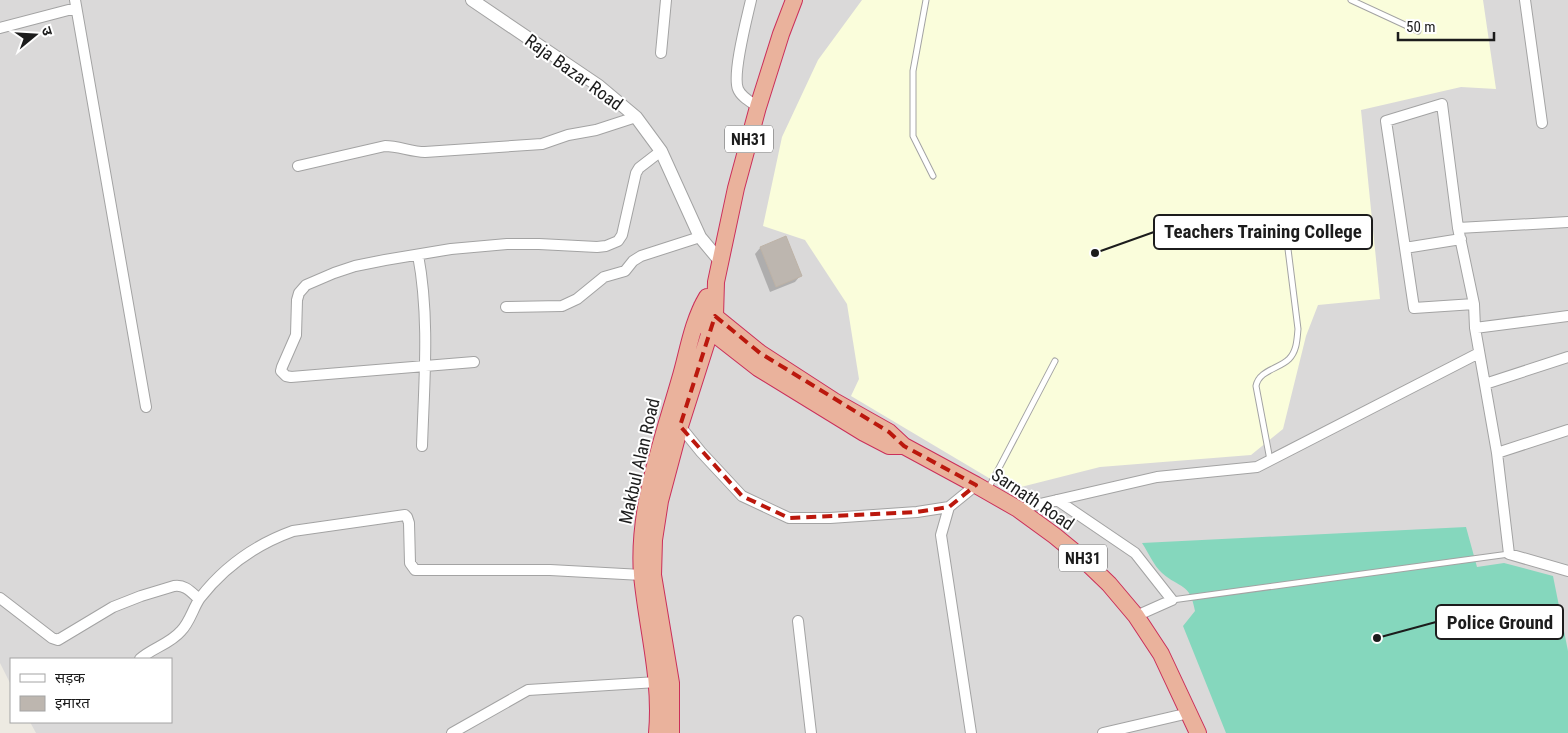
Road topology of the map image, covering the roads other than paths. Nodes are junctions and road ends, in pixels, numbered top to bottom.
1 (472, 0) edge
2 (666, 0) edge
3 (751, 0) edge
4 (794, 0) edge
5 (926, 0) edge
6 (1351, 0) edge
7 (1525, 0) edge
8 (76, 4) edge
9 (0, 28) edge
10 (1418, 31) dead end
11 (661, 53) dead end
12 (758, 107) junction
13 (636, 116) junction
14 (1542, 123) dead end
15 (661, 151) junction
16 (298, 166) dead end
17 (933, 176) dead end
18 (1568, 222) edge
19 (1458, 228) junction
20 (1286, 233) dead end
21 (700, 237) junction
22 (1461, 239) junction
23 (1405, 248) junction
24 (418, 255) junction
25 (720, 261) junction
26 (716, 282) junction
27 (1474, 304) junction
28 (506, 307) dead end
29 (699, 313) junction
30 (1568, 316) edge
31 (712, 323) junction
32 (1475, 328) junction
33 (1479, 353) junction
34 (1568, 356) edge
35 (1055, 361) dead end
36 (474, 362) dead end
37 (425, 366) junction
38 (1485, 384) junction
39 (146, 407) dead end
40 (680, 426) junction
41 (1568, 430) edge
42 (422, 446) dead end
43 (1497, 453) junction
44 (1270, 460) junction
45 (982, 488) junction
46 (1057, 500) junction
47 (949, 507) junction
48 (1018, 509) junction
49 (1509, 554) junction
50 (1568, 571) edge
51 (642, 575) junction
52 (0, 598) edge
53 (199, 599) junction
54 (1172, 600) junction
55 (1136, 616) junction
56 (798, 621) dead end
57 (141, 658) edge
58 (657, 682) junction
59 (1189, 713) junction
60 (452, 733) edge
61 (657, 733) edge
62 (671, 733) edge
63 (811, 733) edge
64 (971, 733) edge
65 (1103, 733) edge
66 (1198, 733) edge

1 - 13 street, Raja Bazar Road
2 - 11 street
3 - 12 street
4 - 12 highway, NH31
5 - 17 lane
6 - 10 lane
7 - 14 street
8 - 9 street
8 - 39 street
12 - 25 highway, NH31
13 - 15 street, Raja Bazar Road
13 - 16 street
15 - 21 street, Raja Bazar Road
15 - 24 street
18 - 19 street
19 - 22 street
19 - 23 street
20 - 44 lane
21 - 25 street, Raja Bazar Road
21 - 28 street
22 - 23 street
22 - 27 street
23 - 27 street
24 - 37 street
24 - 37 street
25 - 26 highway, NH31
26 - 29 highway, NH31
26 - 31 highway, NH31
27 - 32 street
29 - 31 highway, Sarnath Road / NH31
29 - 51 highway, Makbul Alan Road
30 - 32 street
31 - 40 highway, Makbul Alan Road
31 - 45 highway, Sarnath Road / NH31
32 - 33 street
33 - 38 street
33 - 44 street
34 - 38 street
35 - 45 lane
36 - 37 street
37 - 42 street
38 - 43 street
40 - 47 street
40 - 62 highway, Makbul Alan Road
41 - 43 street
43 - 49 street
44 - 46 street
45 - 47 street
45 - 48 highway, Sarnath Road / NH31
46 - 48 street
46 - 54 street
47 - 64 street
48 - 55 highway, Sarnath Road / NH31
49 - 50 street
49 - 54 lane
51 - 53 street
51 - 58 highway, Makbul Alan Road
52 - 53 street
53 - 57 street
54 - 55 street
55 - 59 highway, Sarnath Road / NH31
56 - 63 street
58 - 60 street
58 - 61 highway, Makbul Alan Road
59 - 65 street
59 - 66 highway, Sarnath Road / NH31

